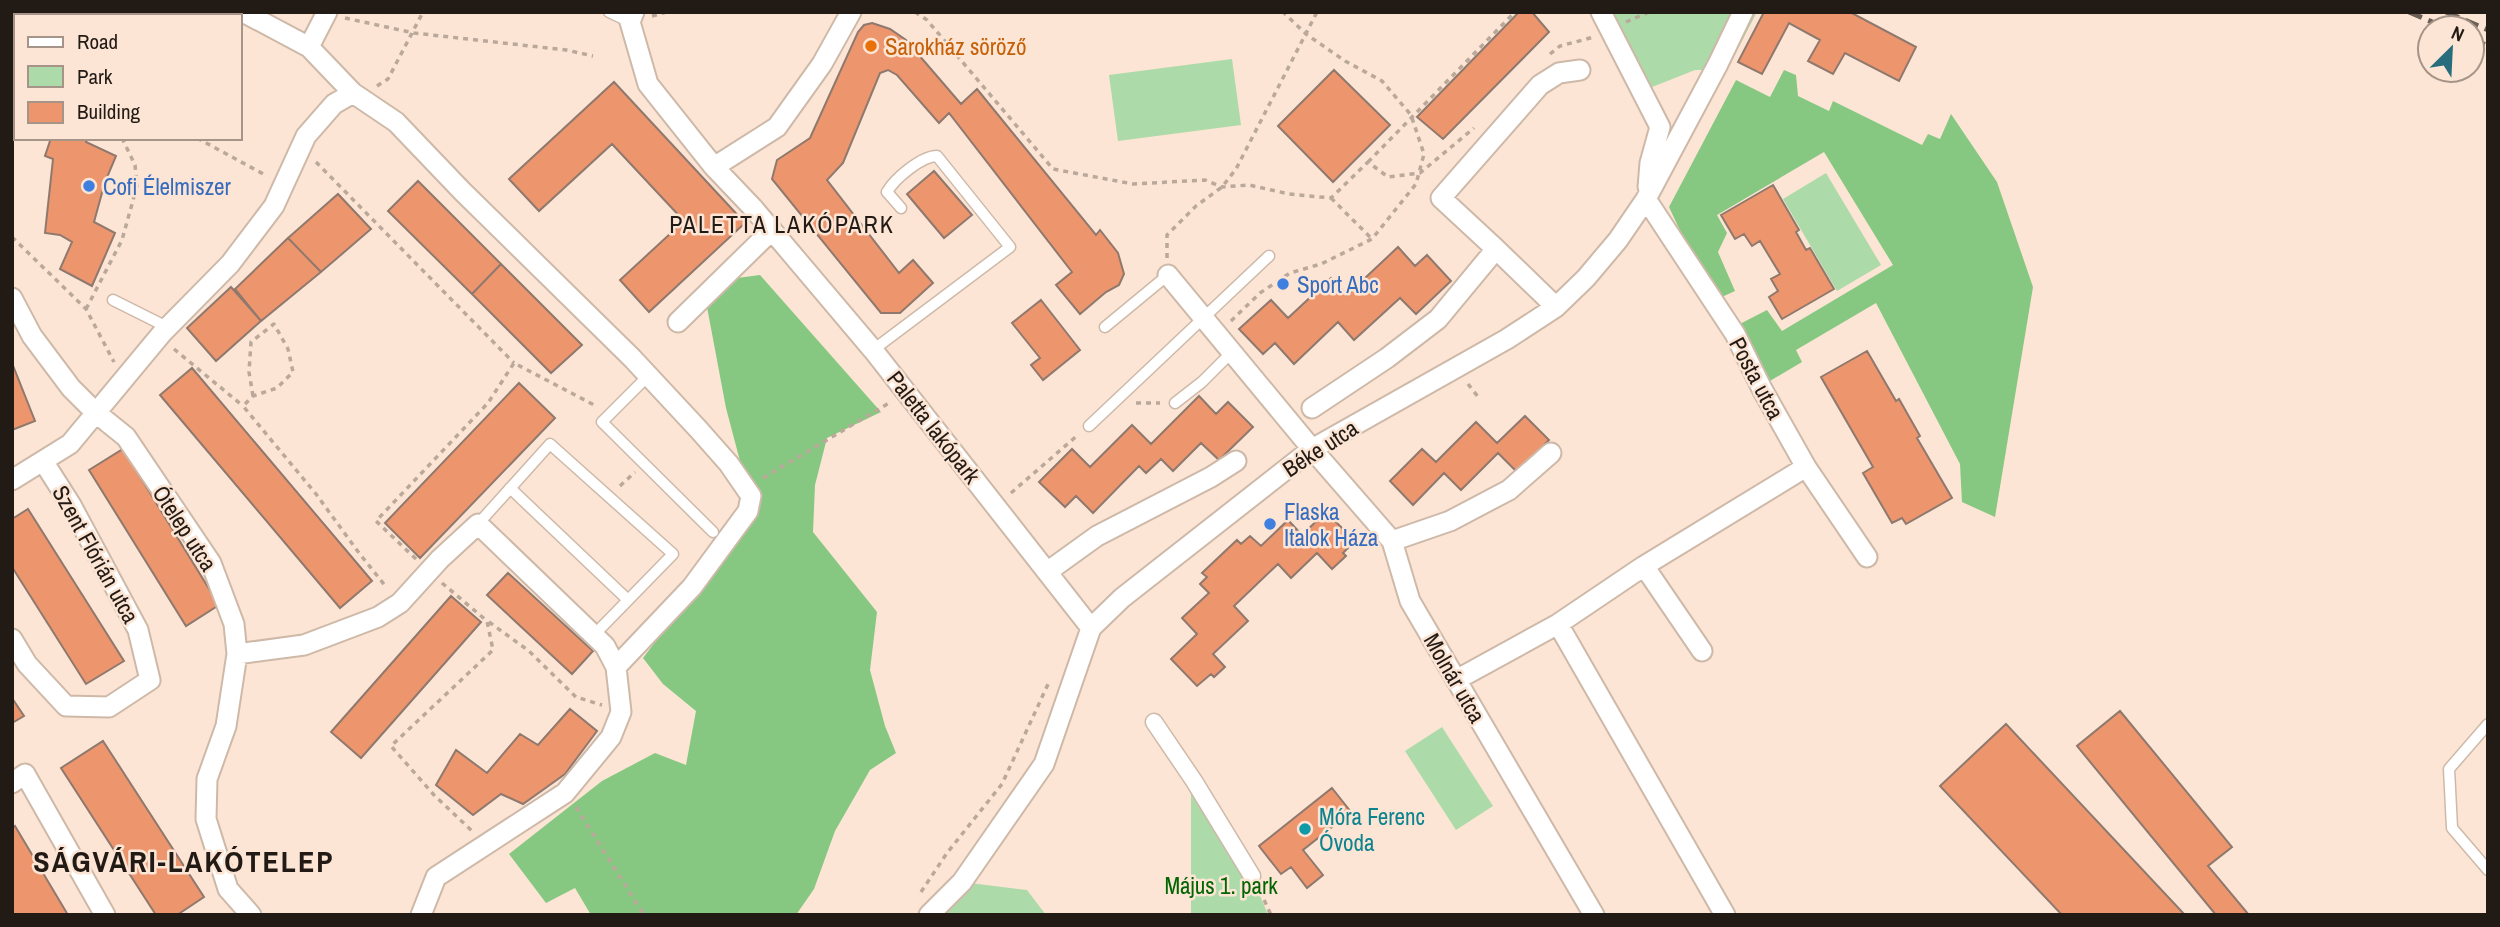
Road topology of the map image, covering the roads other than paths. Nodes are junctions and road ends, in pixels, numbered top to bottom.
1 (243, 12) edge
2 (609, 12) edge
3 (851, 12) edge
4 (1601, 12) edge
5 (1743, 12) edge
6 (327, 13) edge
7 (632, 17) edge
8 (309, 47) junction
9 (1580, 70) dead end
10 (356, 95) junction
11 (714, 167) junction
12 (1646, 199) junction
13 (901, 208) dead end
14 (772, 230) junction
15 (1496, 249) junction
16 (1269, 256) dead end
17 (1168, 275) joint
18 (12, 298) edge
19 (113, 300) dead end
20 (1556, 307) junction
21 (1203, 317) junction
22 (678, 322) dead end
23 (1105, 327) dead end
24 (163, 332) junction
25 (873, 350) junction
26 (1232, 352) junction
27 (648, 376) junction
28 (1175, 402) road end
29 (1312, 408) dead end
30 (95, 412) junction
31 (1089, 426) road end
32 (1312, 449) junction
33 (1551, 453) dead end
34 (43, 461) junction
35 (1236, 461) dead end
36 (1806, 467) junction
37 (12, 480) edge
38 (510, 488) junction
39 (478, 524) junction
40 (713, 532) dead end
41 (1392, 541) junction
42 (1867, 557) dead end
43 (1644, 566) junction
44 (1047, 572) junction
45 (628, 600) junction
46 (1558, 624) junction
47 (1091, 628) junction
48 (594, 635) junction
49 (12, 639) edge
50 (1702, 651) dead end
51 (237, 654) junction
52 (616, 667) junction
53 (1456, 680) junction
54 (1154, 722) dead end
55 (2488, 724) edge
56 (18, 778) edge
57 (2488, 870) edge
58 (1252, 876) road end
59 (104, 915) edge
60 (251, 915) edge
61 (421, 915) edge
62 (929, 915) edge
63 (1594, 915) edge
64 (1725, 915) edge

1 - 8 street
2 - 7 lane
3 - 11 street
4 - 12 street
5 - 12 street, Béke utca
6 - 8 street
7 - 11 street, Paletta lakópark
8 - 10 street
9 - 15 street
10 - 24 street, Szent Flórián utca
10 - 27 street
11 - 14 street, Paletta lakópark
12 - 20 street, Béke utca
12 - 36 street, Posta utca
13 - 25 lane
14 - 22 street
14 - 25 street, Paletta lakópark
15 - 20 street
15 - 29 street
16 - 21 lane
17 - 21 street, Molnár utca
17 - 23 lane
18 - 30 street, Ótelep utca
19 - 24 lane
20 - 32 street, Béke utca
21 - 26 street, Molnár utca
21 - 31 lane
24 - 30 street, Szent Flórián utca
25 - 44 street, Paletta lakópark
26 - 28 lane
26 - 32 street, Molnár utca
27 - 40 lane
27 - 52 street
30 - 34 street, Szent Flórián utca
30 - 51 street, Ótelep utca
32 - 41 street, Molnár utca
32 - 47 street, Béke utca
33 - 41 street
34 - 37 street, Szent Flórián utca
34 - 49 street, Szent Flórián utca
35 - 44 street
36 - 42 street, Posta utca
36 - 43 street
38 - 39 lane
38 - 45 lane
38 - 45 lane
39 - 48 street
39 - 51 street
41 - 53 street, Molnár utca
43 - 46 street
43 - 50 street
44 - 47 street, Paletta lakópark
45 - 48 lane
46 - 53 street
46 - 64 street
47 - 62 street, Béke utca
48 - 52 street
51 - 60 street, Ótelep utca
52 - 61 street
53 - 63 street, Molnár utca
54 - 58 street
55 - 57 lane
56 - 59 street

